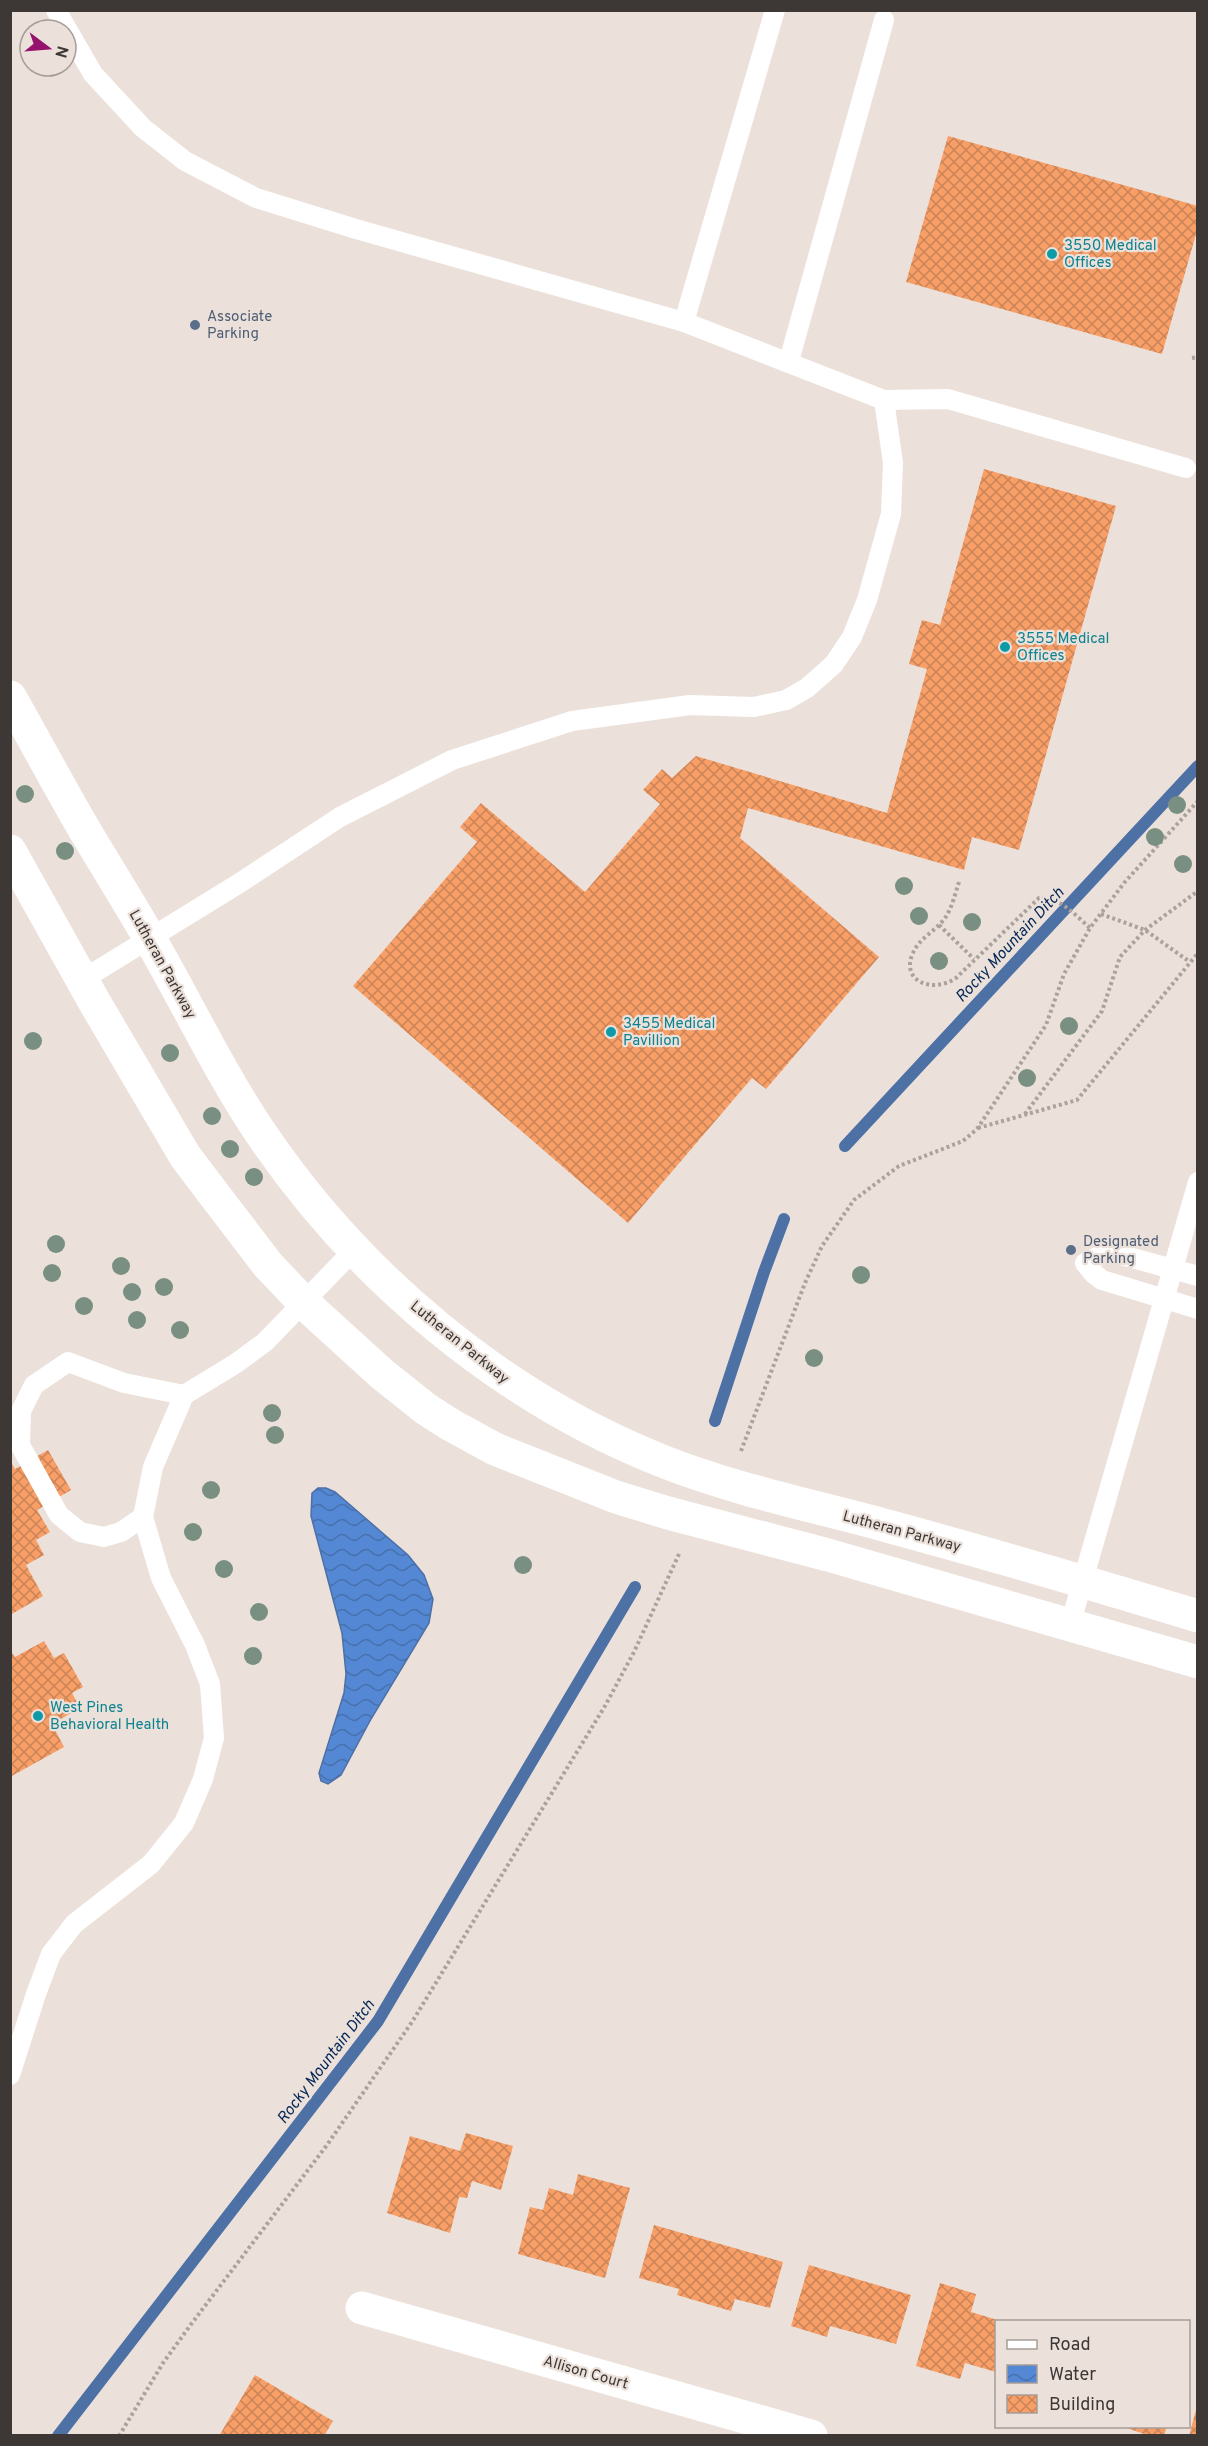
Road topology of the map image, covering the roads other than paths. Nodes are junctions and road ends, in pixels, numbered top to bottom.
1 (56, 10) edge
2 (775, 10) edge
3 (884, 20) dead end
4 (684, 322) junction
5 (789, 361) junction
6 (884, 400) junction
7 (1186, 468) dead end
8 (10, 697) edge
9 (10, 851) edge
10 (150, 938) junction
11 (82, 980) junction
12 (1197, 1182) edge
13 (355, 1250) junction
14 (1172, 1269) junction
15 (1197, 1276) edge
16 (1164, 1300) junction
17 (304, 1303) junction
18 (1197, 1309) edge
19 (184, 1395) junction
20 (143, 1517) junction
21 (1083, 1582) junction
22 (1197, 1616) edge
23 (1071, 1625) junction
24 (1197, 1662) edge
25 (10, 2075) edge
26 (362, 2308) dead end
27 (811, 2436) edge

1 - 4 lane
2 - 4 lane
3 - 5 lane
4 - 5 lane
5 - 6 lane
6 - 7 lane
6 - 10 lane
8 - 10 street, Lutheran Parkway
9 - 11 street
10 - 11 lane
10 - 13 street, Lutheran Parkway
11 - 17 street
12 - 14 lane
13 - 17 lane
13 - 21 street, Lutheran Parkway
14 - 15 lane
14 - 16 lane
14 - 16 lane
16 - 18 lane
16 - 21 lane
17 - 19 lane
17 - 23 street
19 - 20 lane
19 - 20 lane
20 - 25 lane
21 - 22 street, Lutheran Parkway
21 - 23 lane
23 - 24 street
26 - 27 street, Allison Court

